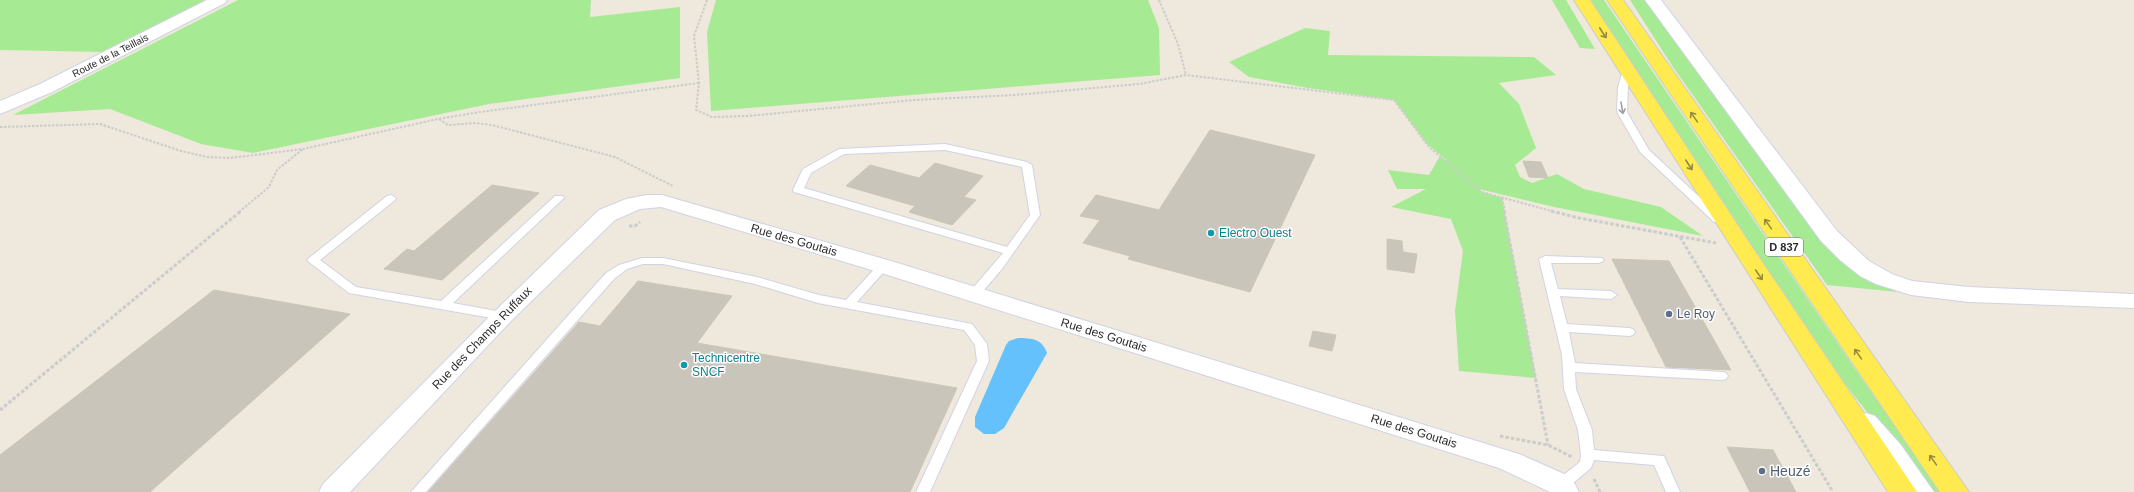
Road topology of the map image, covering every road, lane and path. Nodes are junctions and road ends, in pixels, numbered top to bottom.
1 (219, 0) edge
2 (707, 0) edge
3 (1159, 0) edge
4 (1582, 0) edge
5 (1615, 0) edge
6 (1653, 0) edge
7 (1627, 70) junction
8 (1186, 75) junction
9 (699, 83) junction
10 (0, 108) edge
11 (438, 119) junction
12 (0, 127) edge
13 (303, 148) junction
14 (677, 188) dead end
15 (391, 198) dead end
16 (559, 198) dead end
17 (1502, 198) junction
18 (643, 200) joint
19 (1680, 237) junction
20 (1737, 241) junction
21 (1009, 251) junction
22 (1598, 260) dead end
23 (884, 266) junction
24 (1553, 292) junction
25 (973, 295) junction
26 (1611, 295) dead end
27 (2134, 302) edge
28 (444, 305) junction
29 (848, 305) junction
30 (503, 316) junction
31 (1561, 328) junction
32 (1629, 332) dead end
33 (1568, 366) junction
34 (1823, 372) junction
35 (1722, 376) dead end
36 (0, 410) edge
37 (1548, 445) dead end
38 (1587, 459) junction
39 (1563, 489) edge
40 (333, 492) edge
41 (418, 492) edge
42 (923, 492) edge
43 (1673, 492) edge
44 (1833, 492) edge
45 (1904, 492) edge
46 (1920, 492) edge
47 (1955, 492) edge

1 - 10 street, Route de la Teillais
2 - 9 path
3 - 8 path
4 -> 7 main road, D 837
47 -> 5 main road, D 837
6 - 27 street
7 -> 20 main road, D 837
7 -> 20 lane
8 - 9 path
8 - 17 path
9 - 11 path
11 - 13 path
11 - 14 path
12 - 13 path
13 - 36 path
15 - 28 lane
16 - 28 lane
17 - 19 path
17 - 37 path
18 - 23 street, Rue des Goutais
18 - 30 street, Rue des Champs Ruffaux
19 - 20 path
19 - 44 path
20 -> 34 main road, D 837
21 - 21 lane
21 - 25 lane
22 - 24 lane
23 - 25 street, Rue des Goutais
23 - 29 lane
24 - 26 lane
24 - 31 lane
25 - 39 street, Rue des Goutais
28 - 30 lane
29 - 41 lane
29 - 42 lane
30 - 40 street, Rue des Champs Ruffaux
31 - 32 lane
31 - 33 lane
33 - 35 lane
33 - 38 lane
34 - 45 main road, D 837
34 - 46 street
38 - 39 lane, Rue des Goutais
38 - 43 lane

